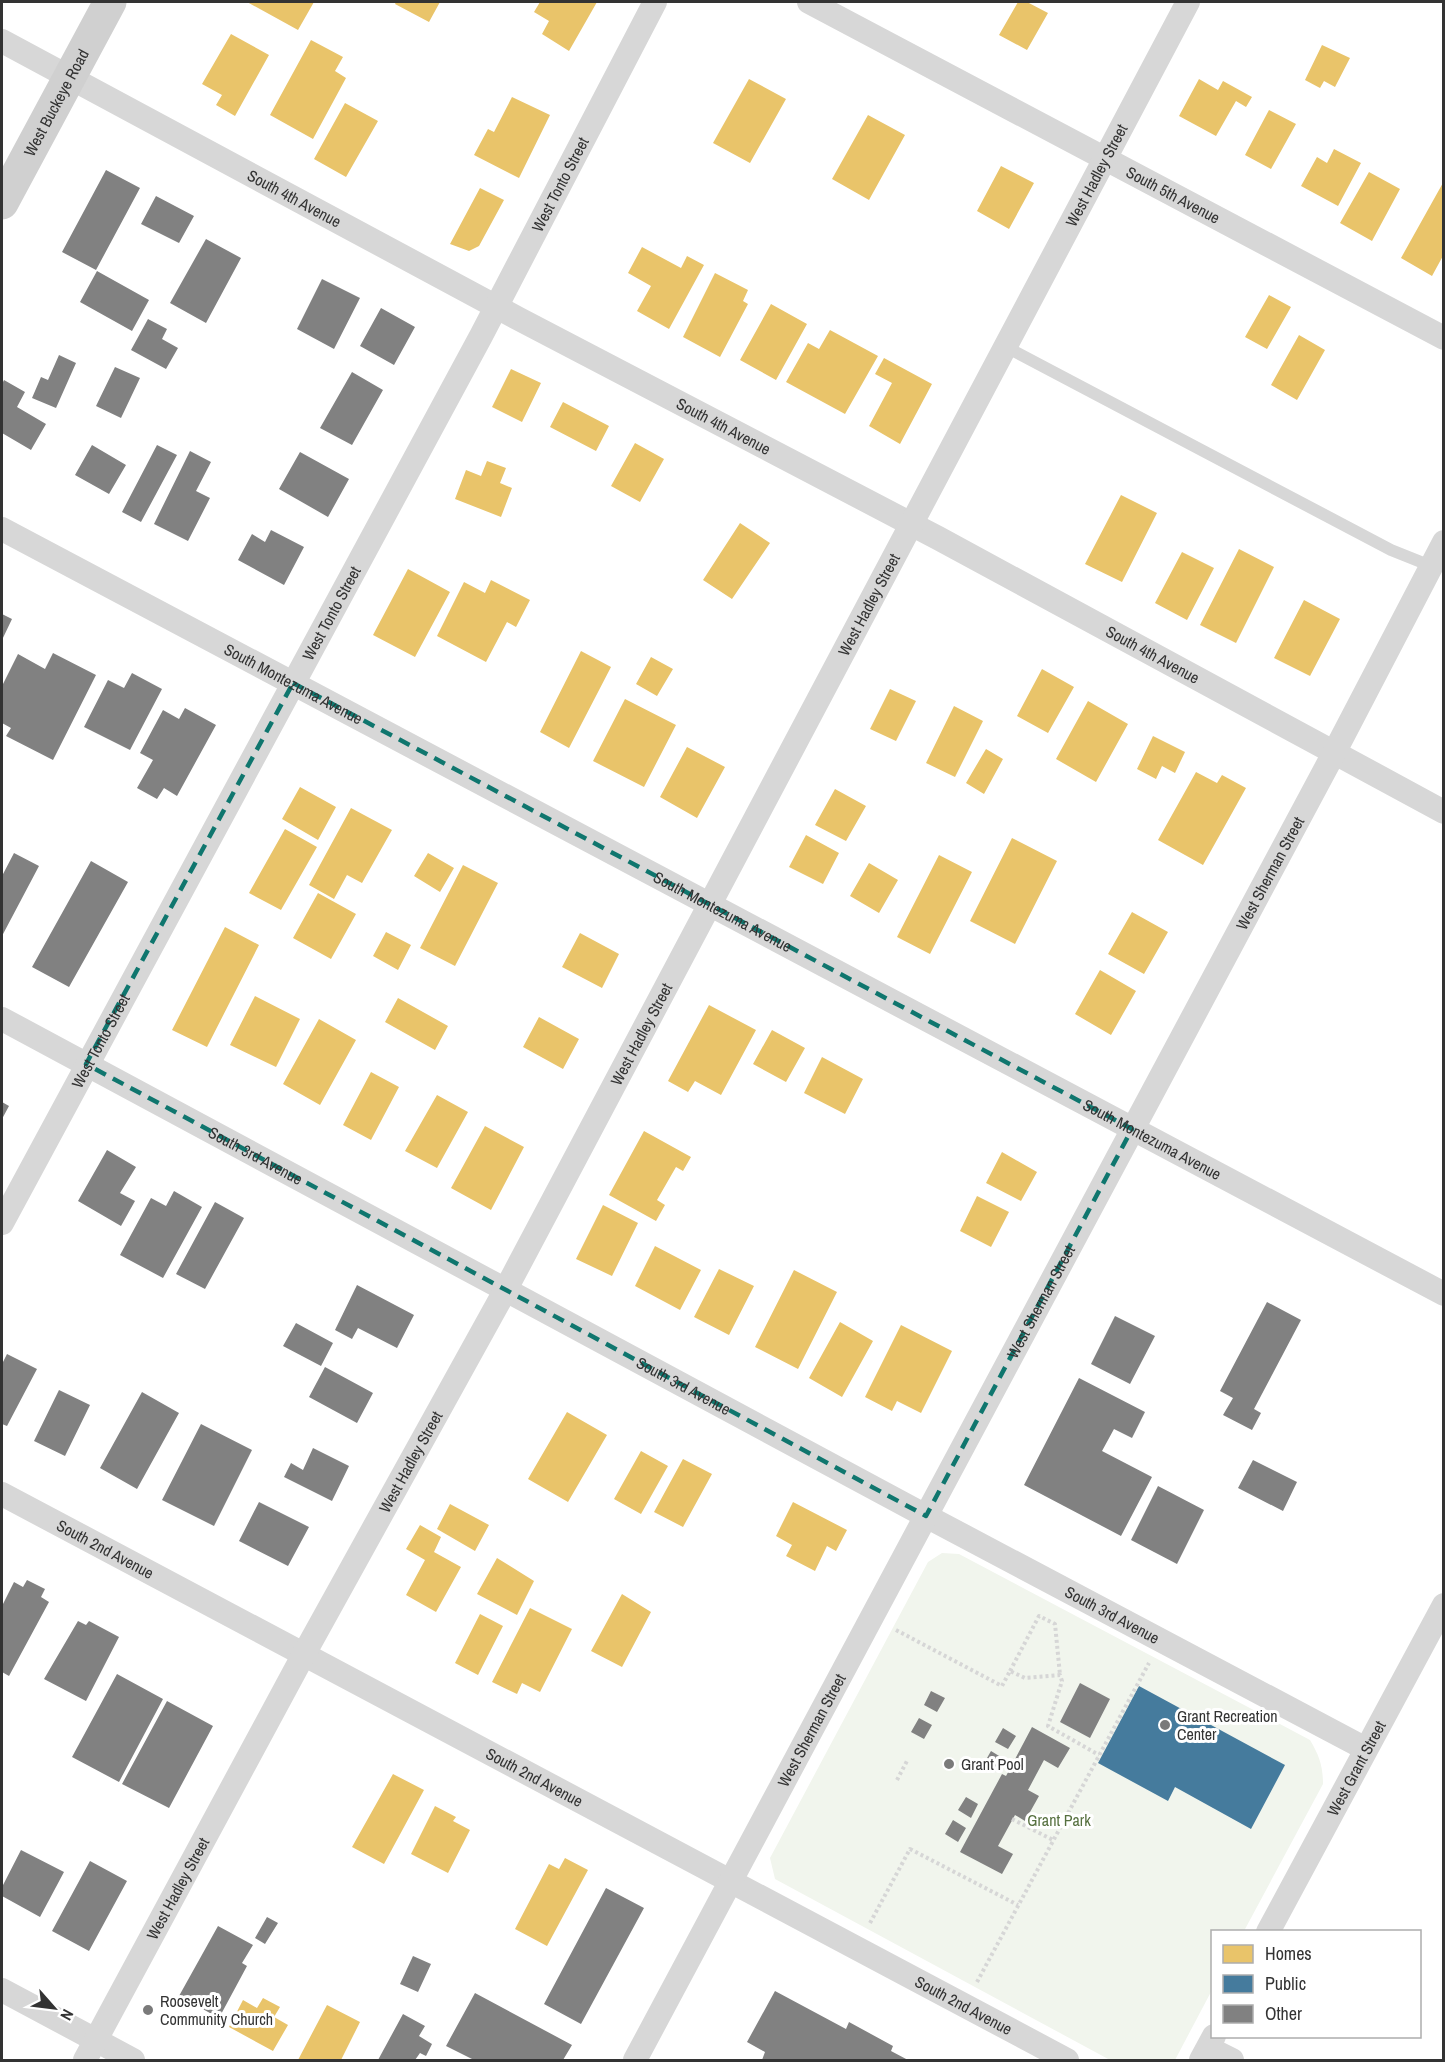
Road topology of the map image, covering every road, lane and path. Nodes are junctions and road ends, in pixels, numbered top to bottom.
1 (110, 2) edge
2 (655, 2) edge
3 (808, 2) edge
4 (1188, 2) edge
5 (2, 40) edge
6 (70, 78) junction
7 (1107, 157) junction
8 (2, 203) edge
9 (497, 307) junction
10 (1443, 338) edge
11 (1006, 346) junction
12 (912, 524) junction
13 (2, 529) edge
14 (1443, 542) edge
15 (1431, 566) junction
16 (293, 683) junction
17 (1334, 753) junction
18 (1443, 812) edge
19 (710, 905) junction
20 (2, 1019) edge
21 (86, 1064) junction
22 (1132, 1129) junction
23 (2, 1222) edge
24 (506, 1289) junction
25 (1443, 1294) edge
26 (2, 1494) edge
27 (926, 1516) junction
28 (1443, 1605) edge
29 (896, 1630) dead end
30 (304, 1654) junction
31 (1150, 1661) dead end
32 (1010, 1671) junction
33 (1060, 1675) junction
34 (1366, 1749) junction
35 (1099, 1755) junction
36 (908, 1759) dead end
37 (897, 1780) dead end
38 (1012, 1819) dead end
39 (1053, 1840) junction
40 (731, 1880) junction
41 (1018, 1905) junction
42 (870, 1923) dead end
43 (1270, 1930) edge
44 (977, 1982) dead end
45 (2, 1990) edge
46 (1208, 2048) edge
47 (91, 2050) edge
48 (133, 2061) edge
49 (635, 2061) edge
50 (1067, 2061) edge
51 (1232, 2061) edge

1 - 6 main road, West Buckeye Road
2 - 9 street, West Tonto Street
3 - 7 street, South 5th Avenue
4 - 7 street, West Hadley Street
5 - 6 street, South 4th Avenue
6 - 8 main road, West Buckeye Road
6 - 9 street, South 4th Avenue
7 - 10 street, South 5th Avenue
7 - 11 street, West Hadley Street
9 - 12 street, South 4th Avenue
9 - 16 street, West Tonto Street
11 - 12 street, West Hadley Street
11 - 15 lane
12 - 17 street, South 4th Avenue
12 - 19 street, West Hadley Street
13 - 16 street, South Montezuma Avenue
14 - 15 street, West Sherman Street
15 - 17 street, West Sherman Street
16 - 19 street, South Montezuma Avenue
16 - 21 street, West Tonto Street
17 - 18 street, South 4th Avenue
17 - 22 street, West Sherman Street
19 - 22 street, South Montezuma Avenue
19 - 24 street, West Hadley Street
20 - 21 street, South 3rd Avenue
21 - 23 street, West Tonto Street
21 - 24 street, South 3rd Avenue
22 - 25 street, South Montezuma Avenue
22 - 27 street, West Sherman Street
24 - 27 street, South 3rd Avenue
24 - 30 street, West Hadley Street
26 - 30 street, South 2nd Avenue
27 - 34 street, South 3rd Avenue
27 - 40 street, West Sherman Street
28 - 34 street, West Grant Street
29 - 32 path
30 - 40 street, South 2nd Avenue
30 - 47 street, West Hadley Street
31 - 35 path
32 - 33 path
32 - 33 path
33 - 35 path
34 - 43 street, West Grant Street
35 - 39 path
36 - 37 path
38 - 39 path
39 - 41 path
40 - 49 street, West Sherman Street
40 - 50 street, South 2nd Avenue
41 - 42 path
41 - 44 path
45 - 47 street
46 - 51 street
47 - 48 street

